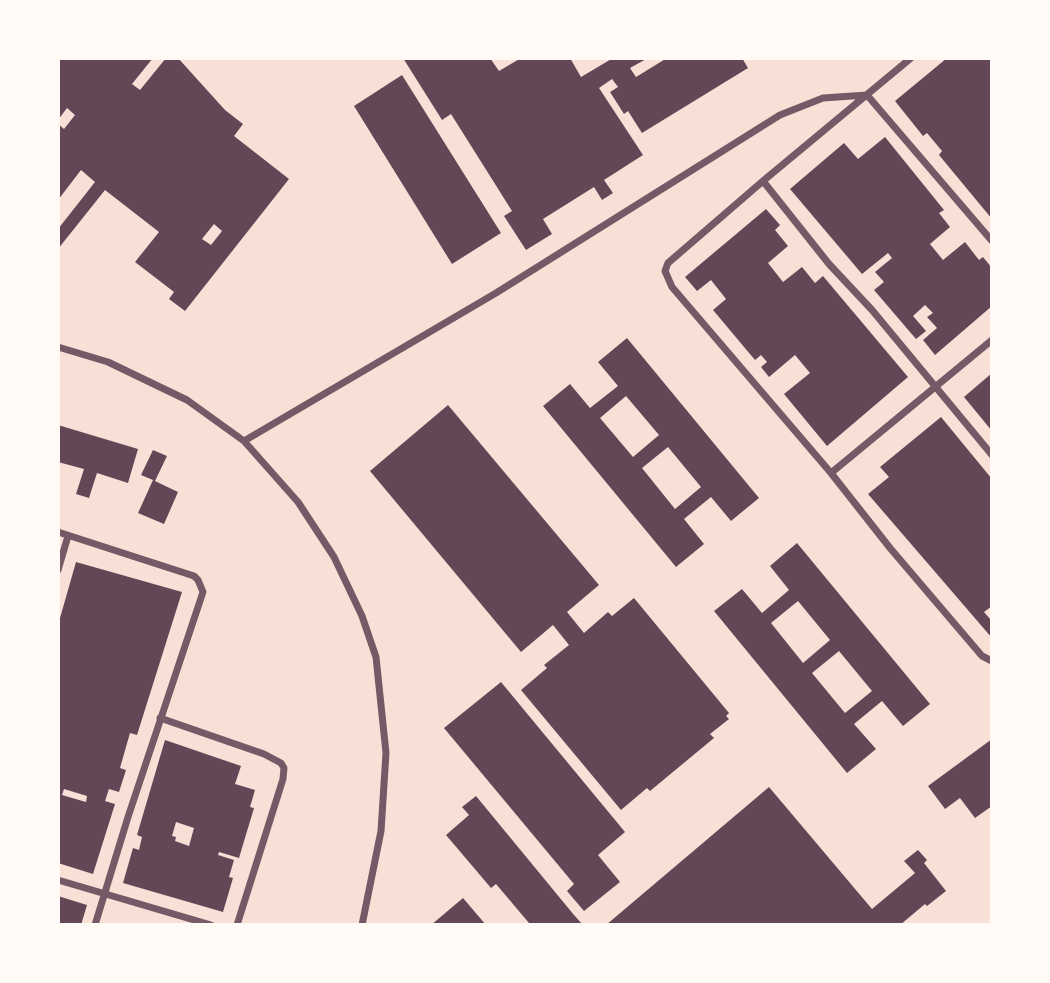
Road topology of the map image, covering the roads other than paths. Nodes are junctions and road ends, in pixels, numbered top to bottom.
1 (911, 58) edge
2 (867, 95) junction
3 (763, 181) junction
4 (992, 241) edge
5 (992, 340) edge
6 (58, 347) edge
7 (937, 387) junction
8 (244, 441) junction
9 (992, 455) edge
10 (831, 473) junction
11 (58, 532) edge
12 (68, 536) junction
13 (58, 570) edge
14 (992, 661) edge
15 (160, 718) junction
16 (58, 880) edge
17 (103, 894) junction
18 (95, 925) edge
19 (211, 925) edge
20 (237, 925) edge
21 (362, 925) edge

1 - 2 street
2 - 3 street
2 - 4 street
2 - 8 street
3 - 7 street
3 - 10 street
5 - 7 street
6 - 8 street
7 - 9 street
7 - 10 street
8 - 21 street
10 - 14 street
11 - 12 street
12 - 13 street
12 - 15 street
15 - 17 street
15 - 20 street
16 - 17 street
17 - 18 street
17 - 19 street

